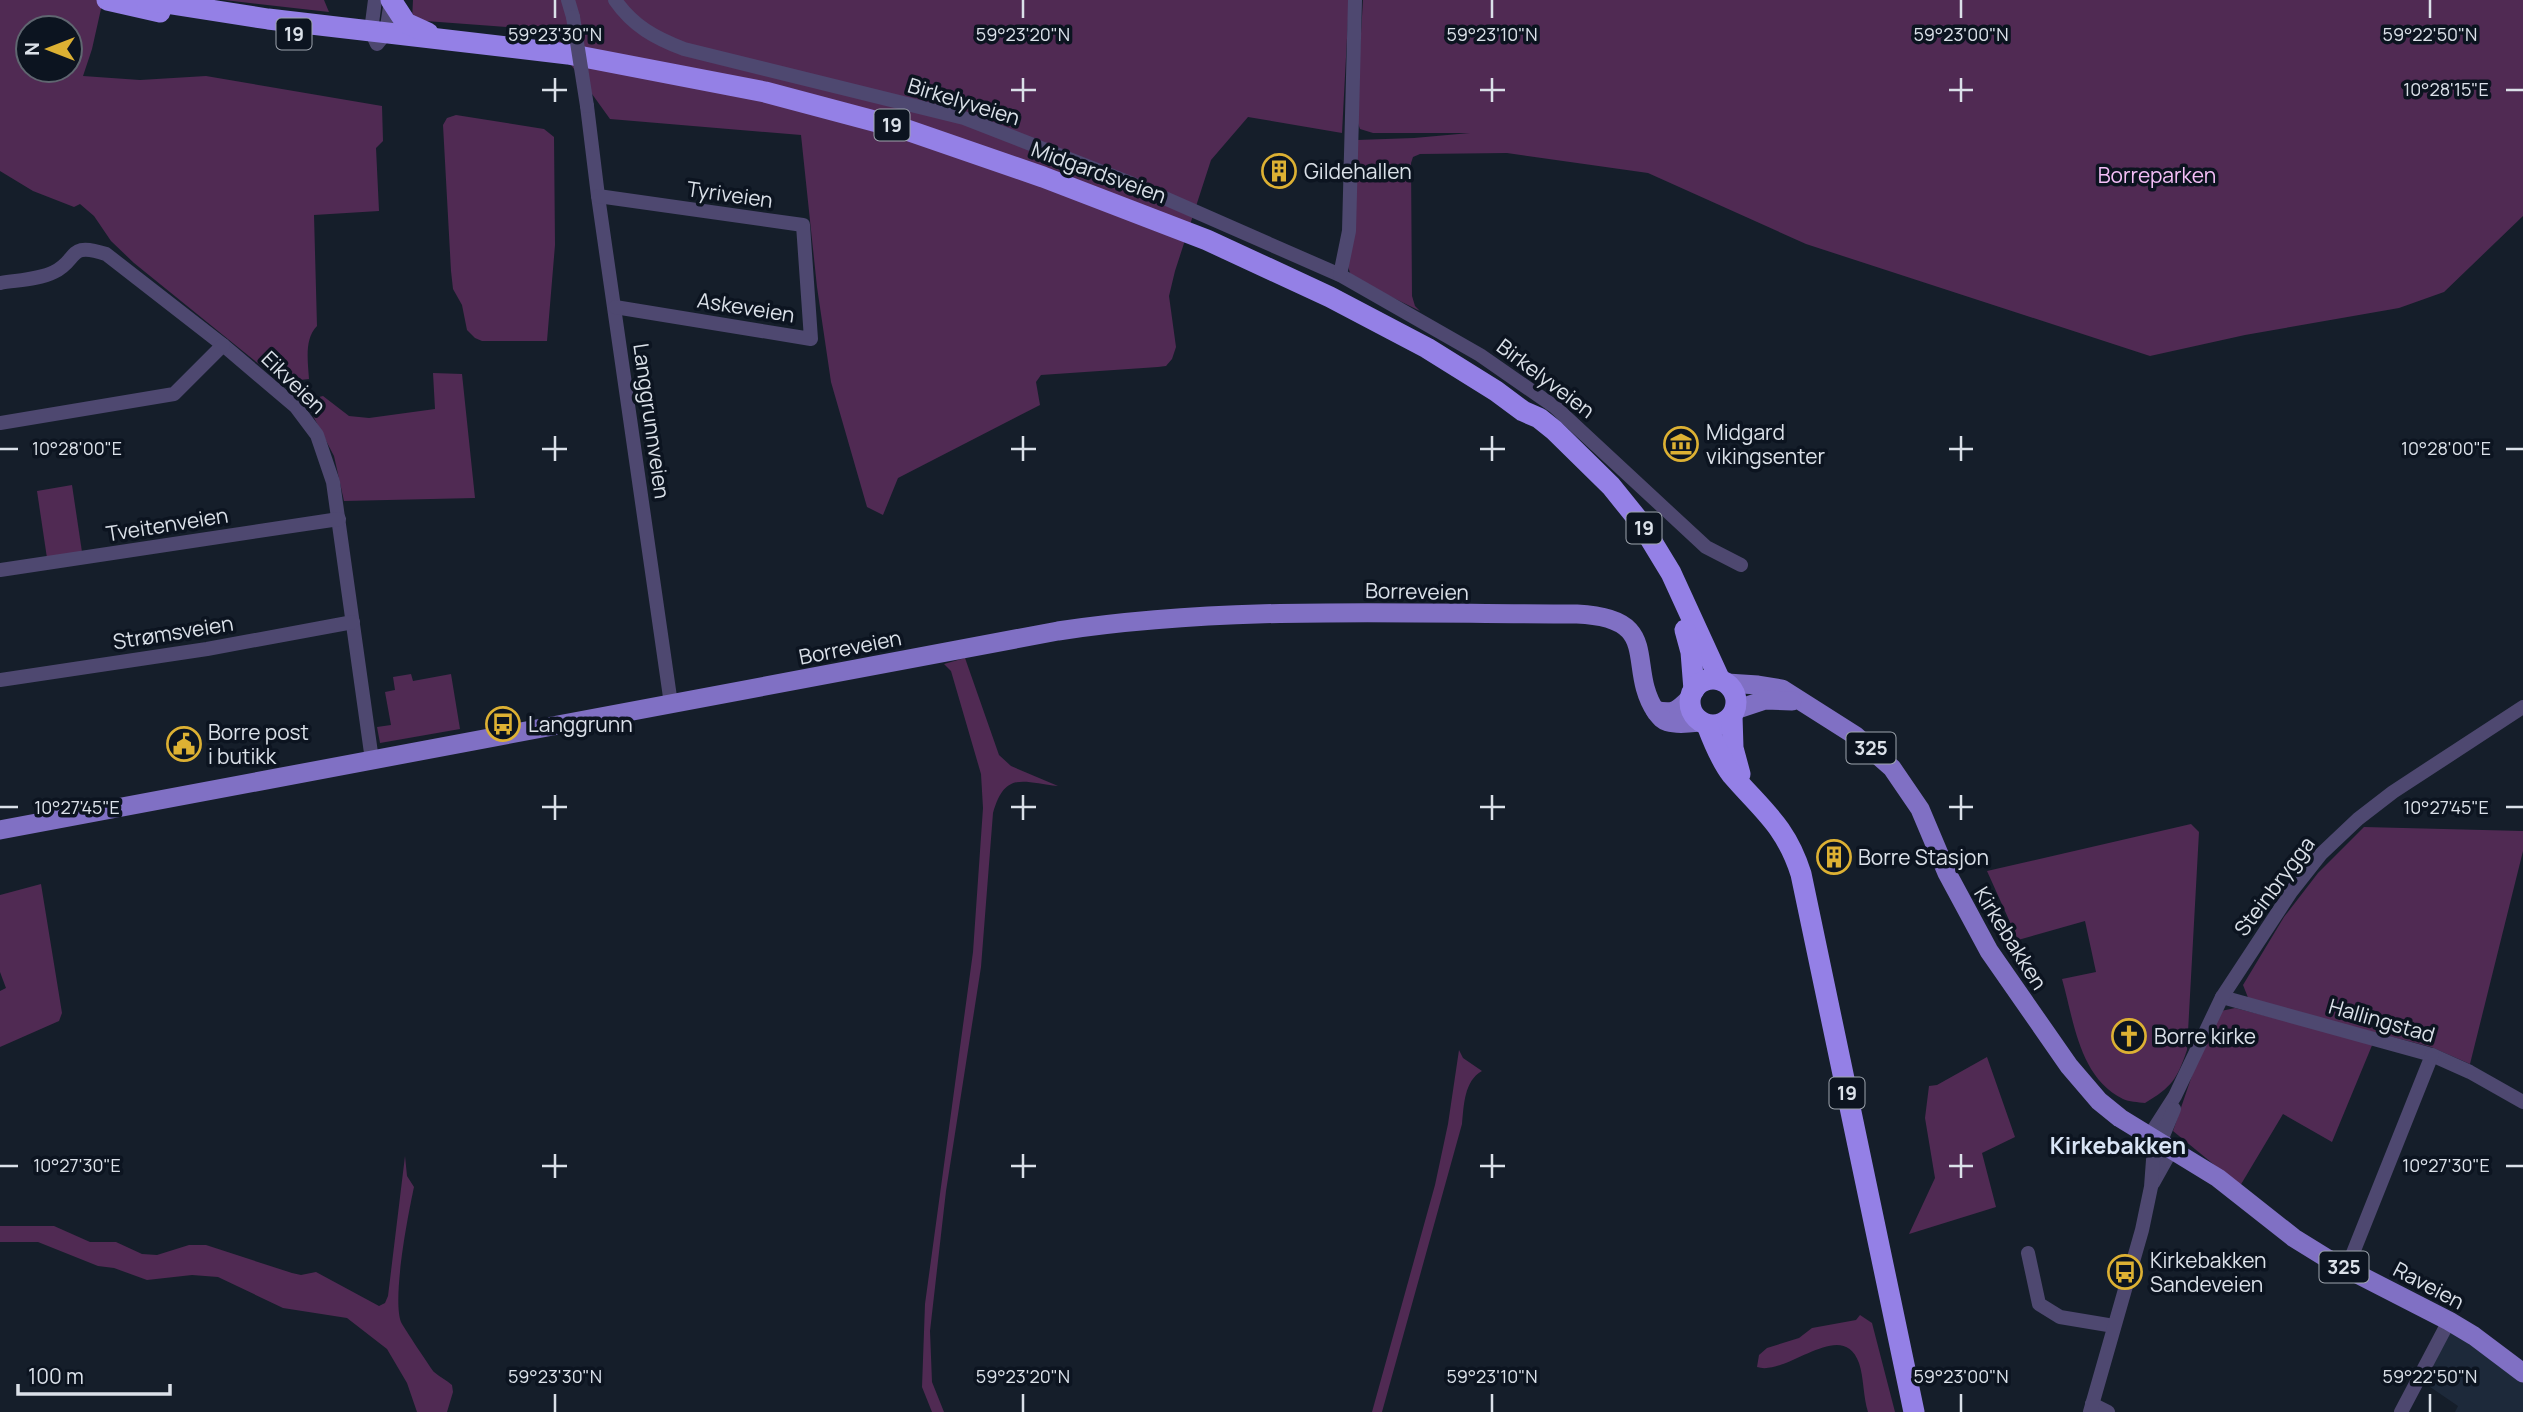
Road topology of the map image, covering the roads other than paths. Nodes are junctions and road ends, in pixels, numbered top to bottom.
1 (107, 0) edge
2 (146, 0) edge
3 (375, 0) edge
4 (391, 0) edge
5 (568, 0) edge
6 (615, 0) edge
7 (1355, 0) edge
8 (378, 36) junction
9 (443, 38) junction
10 (624, 66) junction
11 (598, 196) junction
12 (1340, 275) junction
13 (807, 279) joint
14 (0, 283) edge
15 (615, 307) junction
16 (223, 345) junction
17 (1523, 411) junction
18 (0, 423) edge
19 (339, 519) junction
20 (1741, 565) dead end
21 (0, 570) edge
22 (352, 622) junction
23 (0, 680) edge
24 (1724, 682) junction
25 (1692, 693) junction
26 (1806, 703) junction
27 (671, 704) junction
28 (2523, 708) edge
29 (1655, 710) junction
30 (1734, 713) junction
31 (1704, 724) junction
32 (372, 760) junction
33 (1746, 789) junction
34 (0, 830) edge
35 (2222, 997) junction
36 (2432, 1055) junction
37 (2523, 1102) edge
38 (2161, 1142) junction
39 (2028, 1253) dead end
40 (2347, 1268) junction
41 (2449, 1321) junction
42 (2115, 1326) junction
43 (2523, 1373) edge
44 (2091, 1408) edge
45 (1914, 1412) edge
46 (2108, 1412) edge
47 (2401, 1412) edge

1 - 8 highway, Midgardsveien / 19
2 - 8 highway, Midgardsveien / 19
3 - 8 street
4 - 8 street
4 - 9 highway, 19
5 - 11 street, Langgrunnveien, bridge
6 - 12 street, Birkelyveien
7 - 12 street
8 - 9 highway, Midgardsveien / 19
8 - 10 highway, Midgardsveien / 19
9 - 10 highway, Midgardsveien / 19
10 - 17 highway, Midgardsveien / 19
11 - 13 street, Tyriveien
11 - 15 street, Langgrunnveien
12 - 20 street, Birkelyveien
13 - 15 street, Askeveien
14 - 16 street, Eikveien
15 - 27 street, Langgrunnveien
16 - 18 street
16 - 19 street, Eikveien
17 - 24 highway, Midgardsveien / 19
17 - 25 highway, Midgardsveien / 19
19 - 21 street, Tveitenveien
19 - 22 street, Eikveien
22 - 23 street, Strømsveien
22 - 32 street, Eikveien
24 - 25 highway
24 - 26 main road, Kirkebakken / 325
24 - 30 highway, 19
25 - 29 main road
25 - 31 highway, 19
26 - 30 main road, Kirkebakken / 325
26 - 38 main road, Kirkebakken / 325
27 - 29 main road, Borreveien
27 - 32 main road, Borreveien
28 - 35 street, Steinbrygga
29 - 31 main road
30 - 31 highway
30 - 33 highway, 19
31 - 33 highway, 19
32 - 34 main road, Borreveien
33 - 45 highway, 19
35 - 36 street, Hallingstad
35 - 38 street, Steinbrygga
36 - 37 street, Hallingstad
36 - 40 street
38 - 40 main road, Raveien / 325
38 - 42 street, Steinbrygga
39 - 42 street
40 - 41 main road, Raveien / 325
41 - 43 main road, Raveien / 325
41 - 47 street
42 - 44 street, Steinbrygga
44 - 46 street

